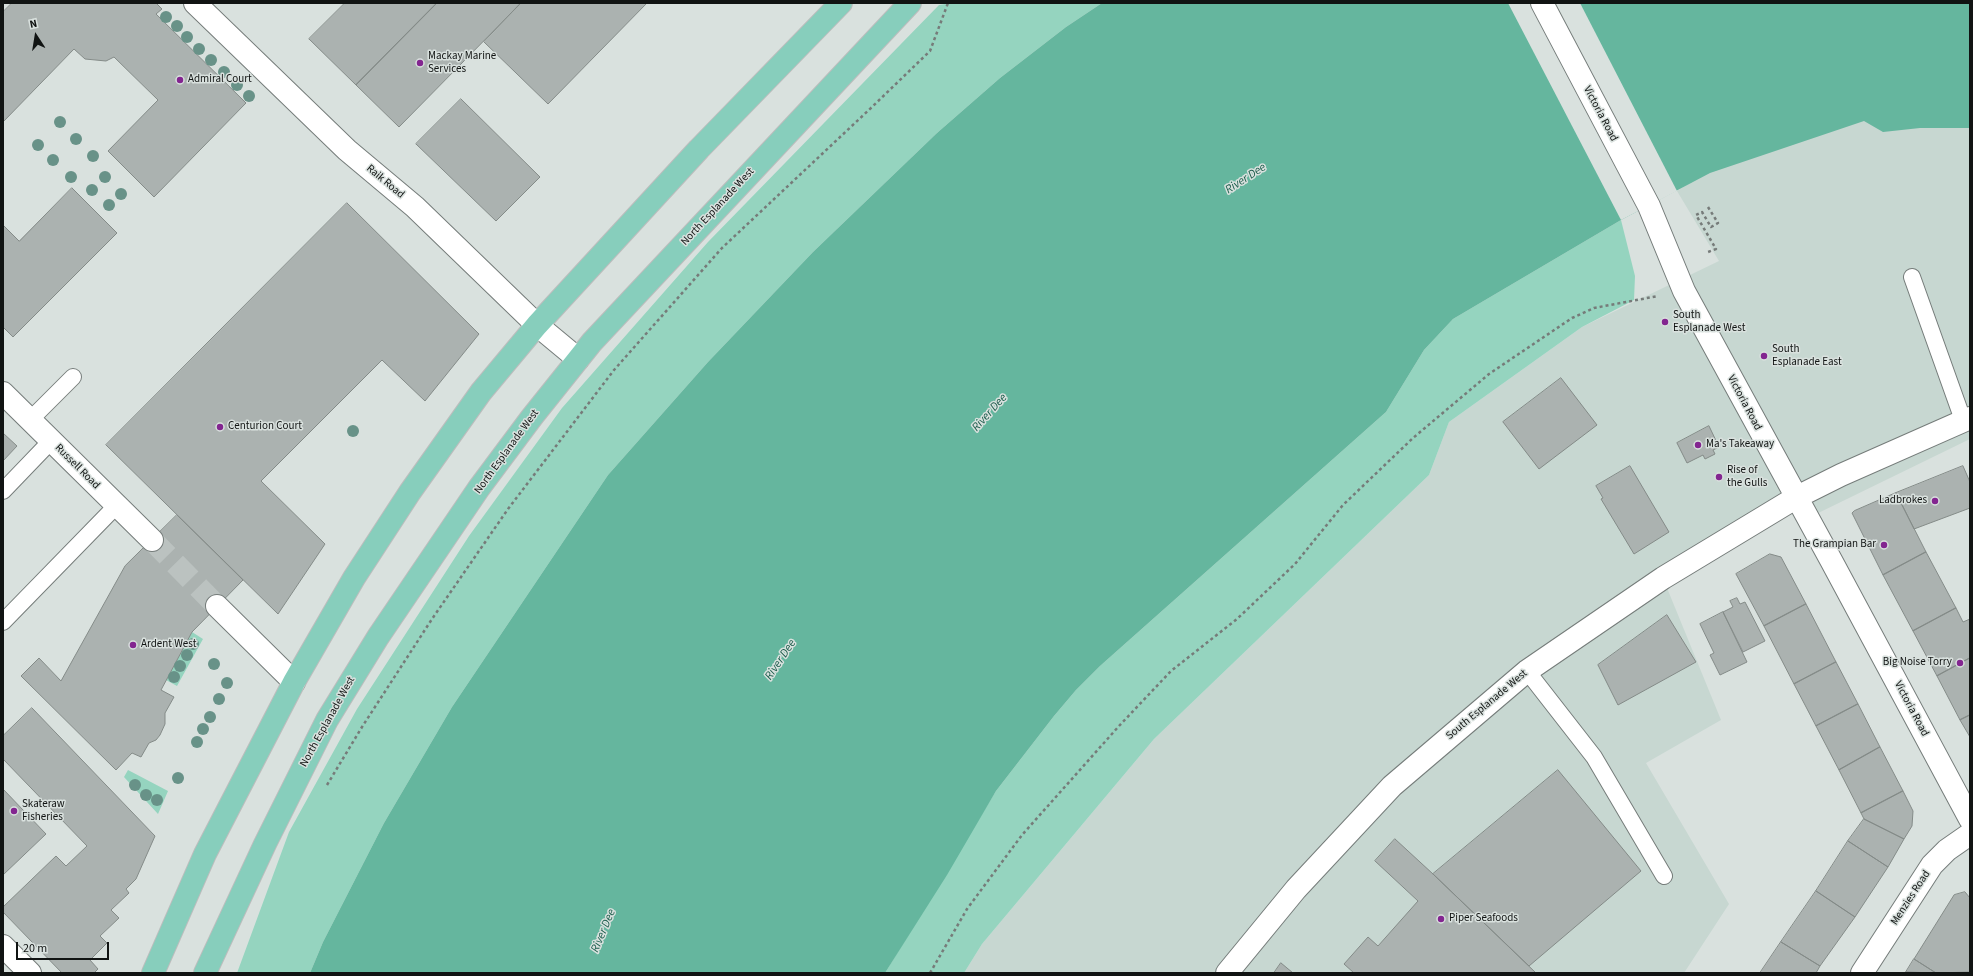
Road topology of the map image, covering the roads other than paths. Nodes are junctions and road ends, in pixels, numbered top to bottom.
1 (195, 3) edge
2 (841, 3) edge
3 (910, 3) edge
4 (1542, 3) edge
5 (1912, 276) dead end
6 (537, 325) junction
7 (578, 359) junction
8 (73, 377) dead end
9 (3, 393) edge
10 (1966, 419) edge
11 (30, 420) junction
12 (52, 441) junction
13 (3, 491) edge
14 (1797, 497) junction
15 (117, 506) junction
16 (152, 540) tunnel mouth
17 (217, 606) tunnel mouth
18 (3, 622) edge
19 (1527, 671) junction
20 (294, 682) junction
21 (1970, 819) edge
22 (1970, 834) edge
23 (1664, 876) dead end
24 (3, 946) edge
25 (30, 973) edge
26 (153, 973) edge
27 (205, 973) edge
28 (1227, 973) edge
29 (1862, 973) edge

1 - 6 street, Raik Road
2 - 6 main road
3 - 7 main road, North Esplanade West
4 - 14 street, Victoria Road
5 - 10 lane
6 - 7 street, Raik Road
6 - 20 main road
7 - 27 main road, North Esplanade West
8 - 11 lane
9 - 11 street, Russell Road
10 - 14 street
11 - 12 street, Russell Road
12 - 13 lane
12 - 15 street, Russell Road
14 - 19 street, South Esplanade West
14 - 21 street, Victoria Road
15 - 16 street, Russell Road
15 - 18 lane
17 - 20 street
19 - 23 lane
19 - 28 street, South Esplanade West
20 - 26 main road
22 - 29 street, Menzies Road
24 - 25 street

